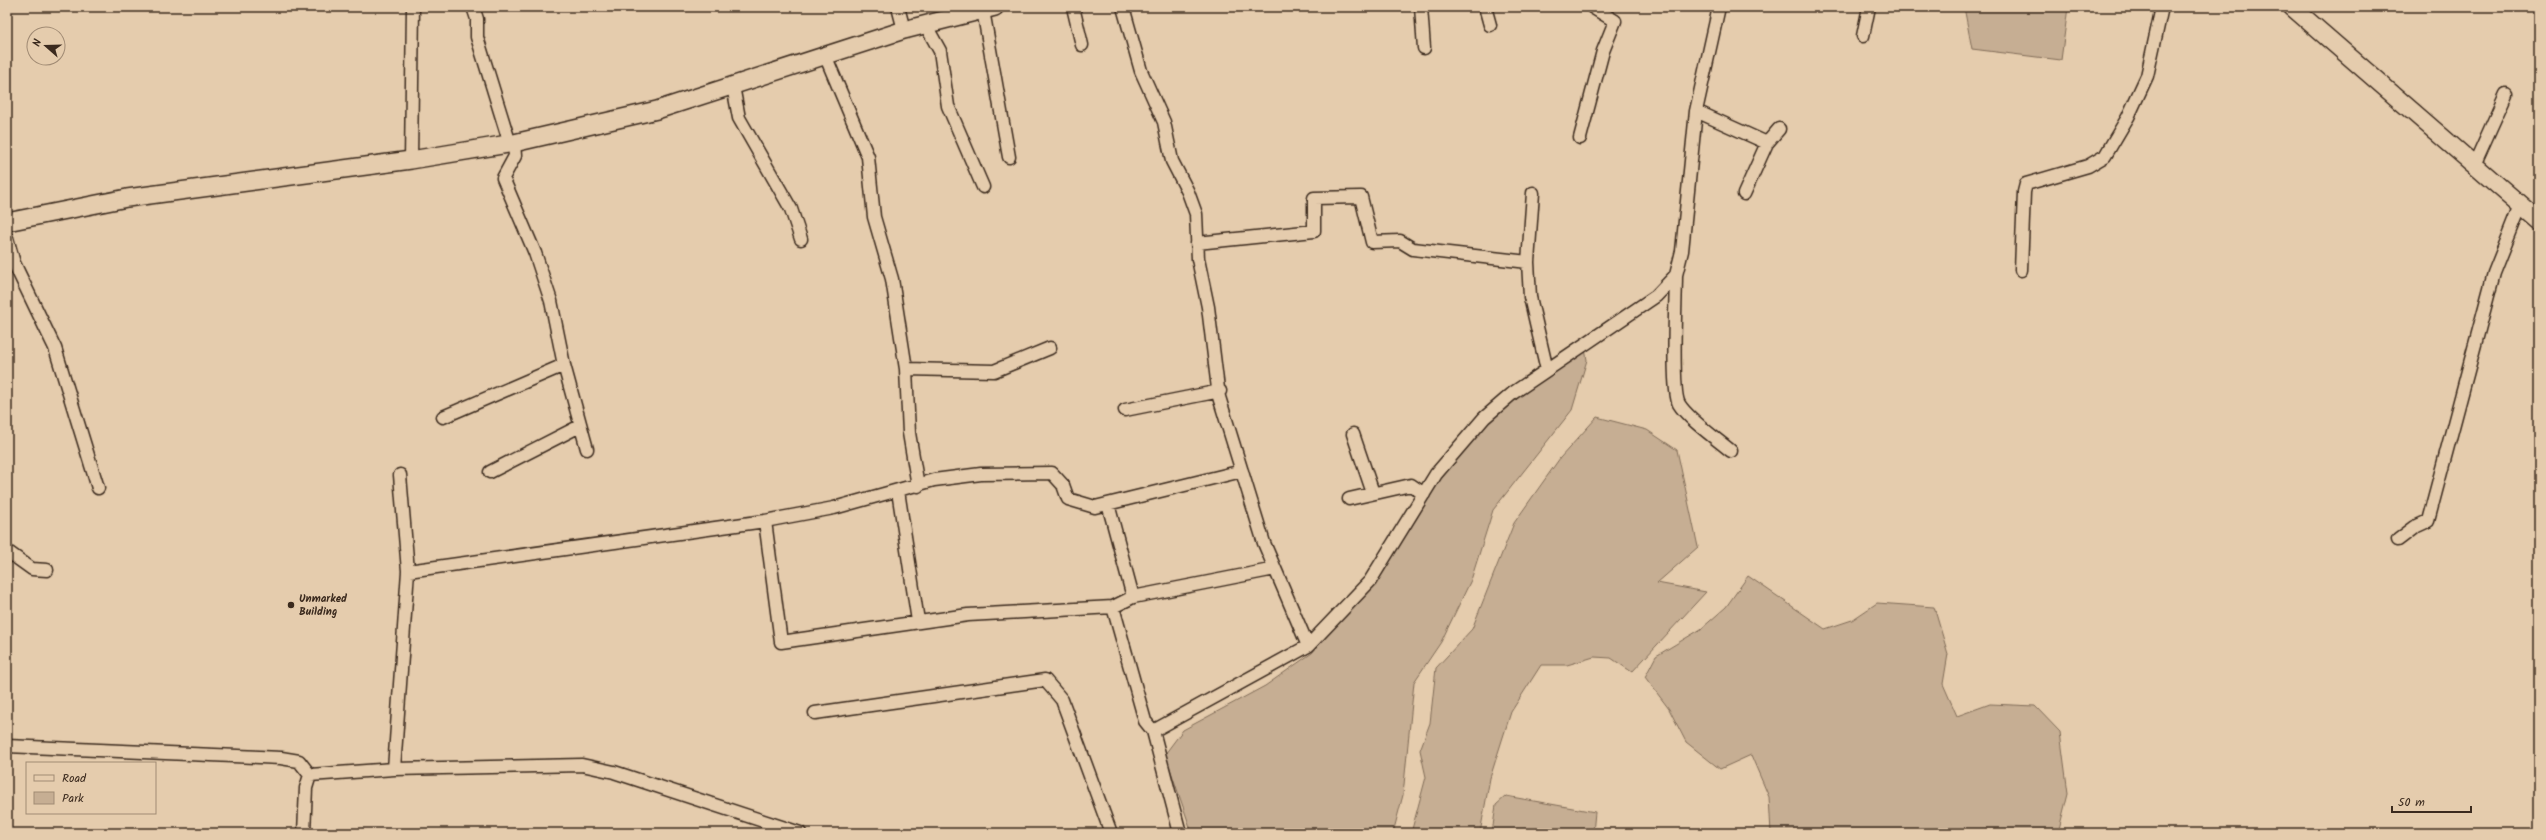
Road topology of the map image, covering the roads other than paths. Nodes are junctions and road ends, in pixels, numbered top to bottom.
1 (412, 7) edge
2 (473, 7) edge
3 (898, 7) edge
4 (1073, 7) edge
5 (1123, 7) edge
6 (1421, 7) edge
7 (1485, 7) edge
8 (1592, 7) edge
9 (1719, 7) edge
10 (1869, 7) edge
11 (2162, 7) edge
12 (2292, 7) edge
13 (989, 8) edge
14 (925, 24) junction
15 (1490, 25) dead end
16 (904, 30) junction
17 (1863, 36) dead end
18 (1082, 45) dead end
19 (1424, 48) dead end
20 (825, 55) junction
21 (733, 86) junction
22 (2506, 94) dead end
23 (1696, 111) junction
24 (1779, 129) dead end
25 (1580, 138) dead end
26 (1767, 143) junction
27 (512, 144) junction
28 (1009, 157) dead end
29 (411, 160) junction
30 (2474, 165) junction
31 (983, 187) dead end
32 (1533, 193) dead end
33 (1744, 194) dead end
34 (2521, 205) junction
35 (2539, 221) edge
36 (7, 222) edge
37 (7, 238) edge
38 (802, 238) dead end
39 (1197, 243) junction
40 (1528, 262) junction
41 (2021, 270) dead end
42 (1676, 275) junction
43 (1050, 348) dead end
44 (564, 365) junction
45 (906, 369) junction
46 (1547, 370) junction
47 (1220, 391) junction
48 (1125, 410) dead end
49 (442, 417) dead end
50 (580, 426) junction
51 (1353, 434) dead end
52 (587, 449) dead end
53 (1732, 451) dead end
54 (1242, 471) junction
55 (490, 472) dead end
56 (400, 475) dead end
57 (918, 486) junction
58 (98, 488) dead end
59 (898, 491) junction
60 (1373, 493) junction
61 (1424, 494) junction
62 (1349, 499) dead end
63 (1108, 504) junction
64 (766, 521) junction
65 (2398, 540) dead end
66 (7, 551) edge
67 (1275, 569) junction
68 (47, 570) dead end
69 (408, 571) junction
70 (1133, 597) junction
71 (1112, 607) junction
72 (918, 621) junction
73 (1308, 646) junction
74 (814, 713) dead end
75 (1153, 731) junction
76 (7, 746) edge
77 (394, 768) junction
78 (310, 775) junction
79 (304, 833) edge
80 (800, 833) edge
81 (1111, 833) edge
82 (1180, 833) edge

1 - 29 street
2 - 27 street
3 - 16 street
4 - 18 street
5 - 39 street
6 - 19 street
7 - 15 street
8 - 25 street
9 - 23 street
10 - 17 street
11 - 41 street
12 - 30 street
13 - 14 street
13 - 28 street
14 - 16 street
14 - 31 street
16 - 20 street
20 - 21 street
20 - 45 street
21 - 27 street
21 - 38 street
22 - 30 street
23 - 26 street
23 - 42 street
24 - 26 street
26 - 33 street
27 - 29 street
27 - 44 street
29 - 36 street
30 - 34 street
32 - 40 street
34 - 35 street
34 - 65 street
37 - 58 street
39 - 40 street
39 - 47 street
40 - 46 street
42 - 46 street
42 - 53 street
43 - 45 street
44 - 49 street
44 - 50 street
45 - 57 street
46 - 61 street
47 - 48 street
47 - 54 street
50 - 52 street
50 - 55 street
51 - 60 street
54 - 63 street
54 - 67 street
56 - 69 street
57 - 59 street
57 - 63 street
59 - 64 street
59 - 72 street
60 - 61 street
60 - 62 street
61 - 73 street
63 - 70 street
64 - 69 street
64 - 72 street
66 - 68 street
67 - 70 street
67 - 73 street
69 - 77 street
70 - 71 street
71 - 72 street
71 - 75 street
73 - 75 street
74 - 81 street
75 - 82 street
76 - 78 street
77 - 78 street
77 - 80 street
78 - 79 street

